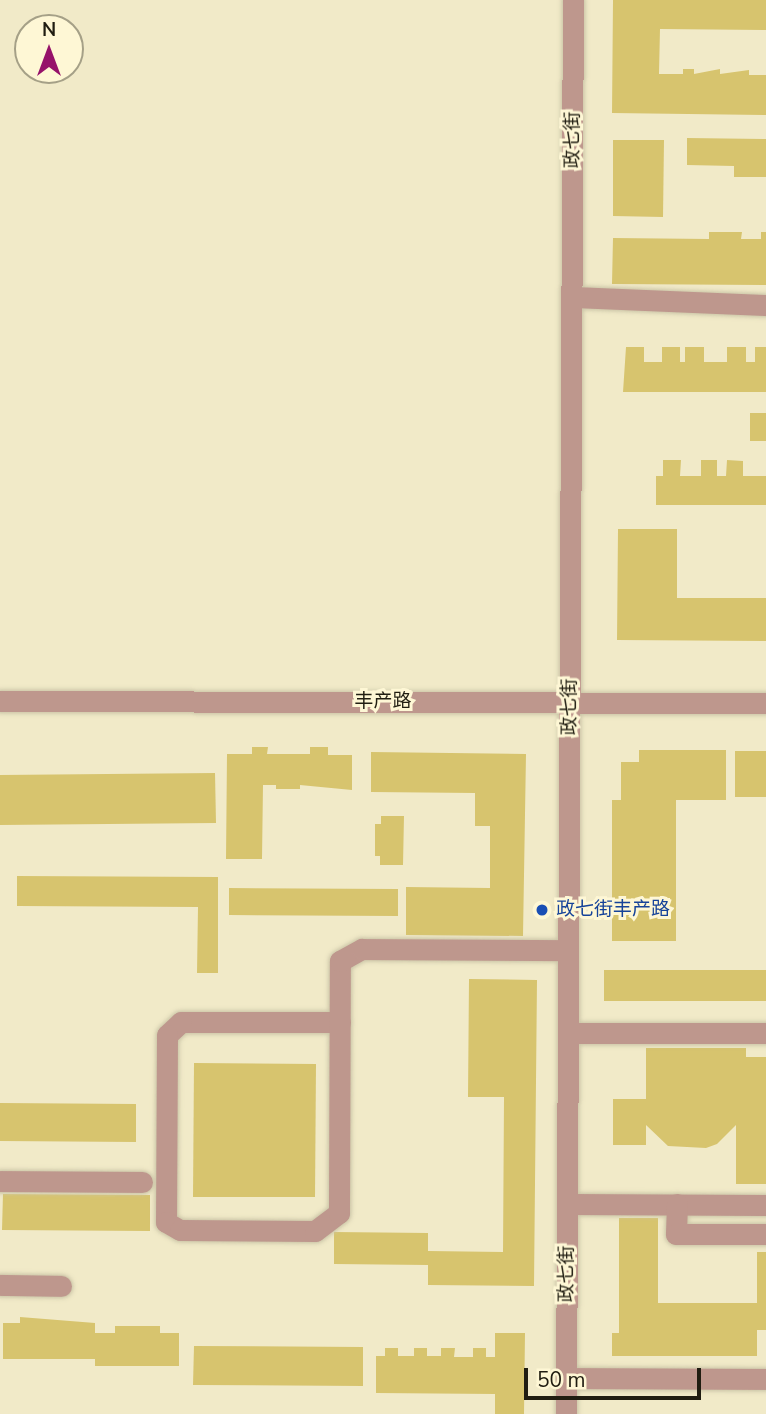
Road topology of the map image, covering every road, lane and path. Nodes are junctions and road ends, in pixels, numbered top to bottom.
1 (573, 0) edge
2 (572, 297) junction
3 (766, 304) edge
4 (0, 701) edge
5 (570, 703) junction
6 (766, 703) edge
7 (568, 950) junction
8 (340, 1023) junction
9 (568, 1033) junction
10 (766, 1033) edge
11 (0, 1181) edge
12 (142, 1182) dead end
13 (567, 1204) junction
14 (677, 1204) junction
15 (766, 1205) edge
16 (766, 1234) edge
17 (0, 1285) edge
18 (61, 1286) dead end
19 (566, 1378) junction
20 (766, 1379) edge
21 (566, 1414) edge

1 - 2 street, 政七街
2 - 3 street
2 - 5 street, 政七街
4 - 5 street, 丰产路
5 - 6 street, 丰产路
5 - 7 street, 政七街
7 - 8 street
7 - 9 street, 政七街
8 - 8 street
9 - 10 street
9 - 13 street, 政七街
11 - 12 street
13 - 14 street
13 - 19 street, 政七街
14 - 15 street
14 - 16 street
17 - 18 street
19 - 20 street
19 - 21 street, 政七街

